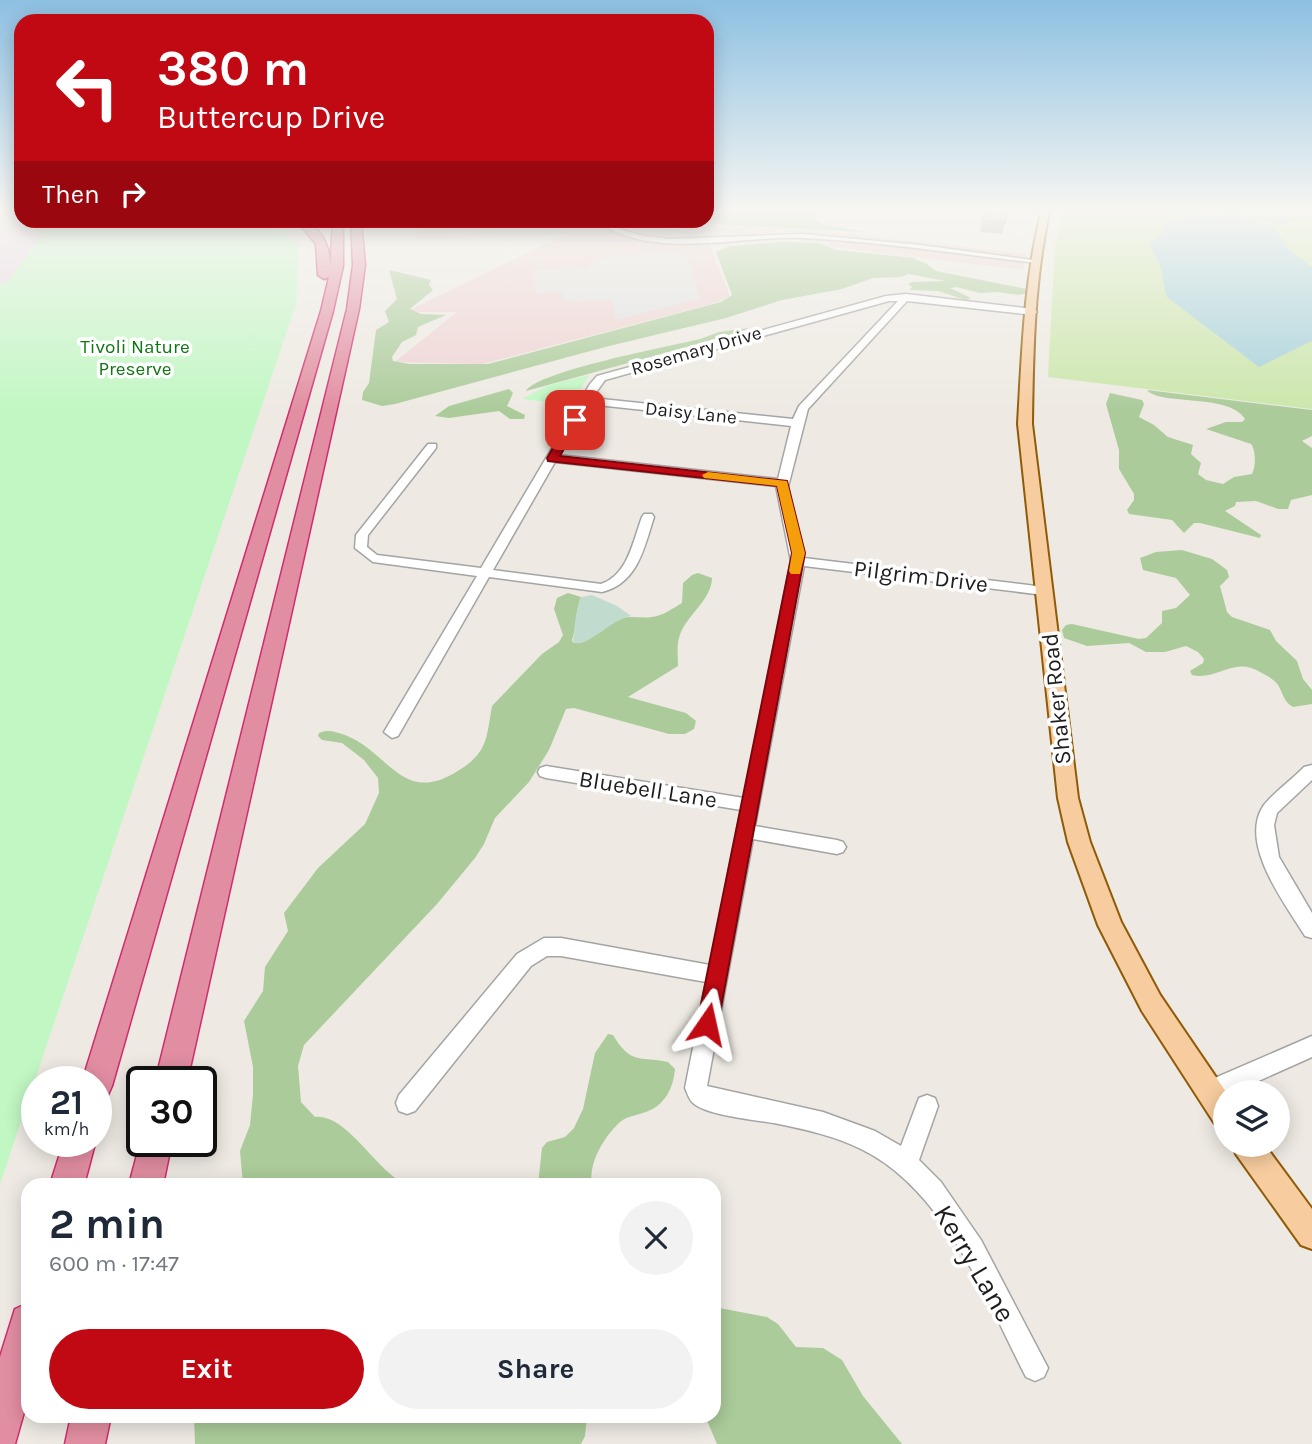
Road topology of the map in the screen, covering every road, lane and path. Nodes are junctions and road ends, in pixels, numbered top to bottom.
1 (323, 276) edge
2 (334, 276) edge
3 (357, 276) edge
4 (1036, 276) edge
5 (906, 297) junction
6 (1033, 312) junction
7 (315, 345) junction
8 (586, 401) junction
9 (797, 423) junction
10 (432, 446) dead end
11 (552, 458) junction
12 (782, 483) junction
13 (648, 517) dead end
14 (798, 561) junction
15 (483, 573) junction
16 (1044, 592) junction
17 (392, 732) dead end
18 (1310, 771) dead end
19 (546, 772) dead end
20 (749, 805) junction
21 (745, 831) junction
22 (837, 847) dead end
23 (1312, 930) edge
24 (716, 975) junction
25 (1312, 1046) edge
26 (102, 1066) edge
27 (174, 1066) edge
28 (1209, 1092) junction
29 (1213, 1098) edge
30 (407, 1104) dead end
31 (927, 1106) dead end
32 (75, 1157) edge
33 (152, 1157) edge
34 (1256, 1157) edge
35 (906, 1164) junction
36 (69, 1178) edge
37 (148, 1178) edge
38 (1312, 1234) edge
39 (21, 1324) edge
40 (21, 1349) edge
41 (1035, 1368) dead end
42 (0, 1378) edge
43 (90, 1423) edge
44 (0, 1431) edge
45 (85, 1444) edge

1 - 7 highway
2 - 7 highway
3 - 27 highway
4 - 6 main road, Shaker Road
5 - 6 street, Rosemary Drive
5 - 8 street, Rosemary Drive
5 - 9 street
6 - 16 main road, Shaker Road
7 - 26 highway
8 - 9 street, Daisy Lane
8 - 11 street, Rosemary Drive
9 - 12 street
10 - 15 street
11 - 12 street
11 - 15 street, Rosemary Drive
12 - 14 street
13 - 15 street
14 - 16 street, Pilgrim Drive
14 - 20 street
15 - 17 street, Rosemary Drive
16 - 28 main road, Shaker Road
18 - 23 street
19 - 20 street, Bluebell Lane
20 - 21 street
21 - 22 street
21 - 24 street
24 - 30 street
24 - 35 street, Kerry Lane
25 - 28 street
28 - 29 main road, Shaker Road
31 - 35 street
32 - 36 highway
33 - 37 highway
34 - 38 main road
35 - 41 street, Kerry Lane
39 - 42 highway
40 - 44 highway
43 - 45 highway

